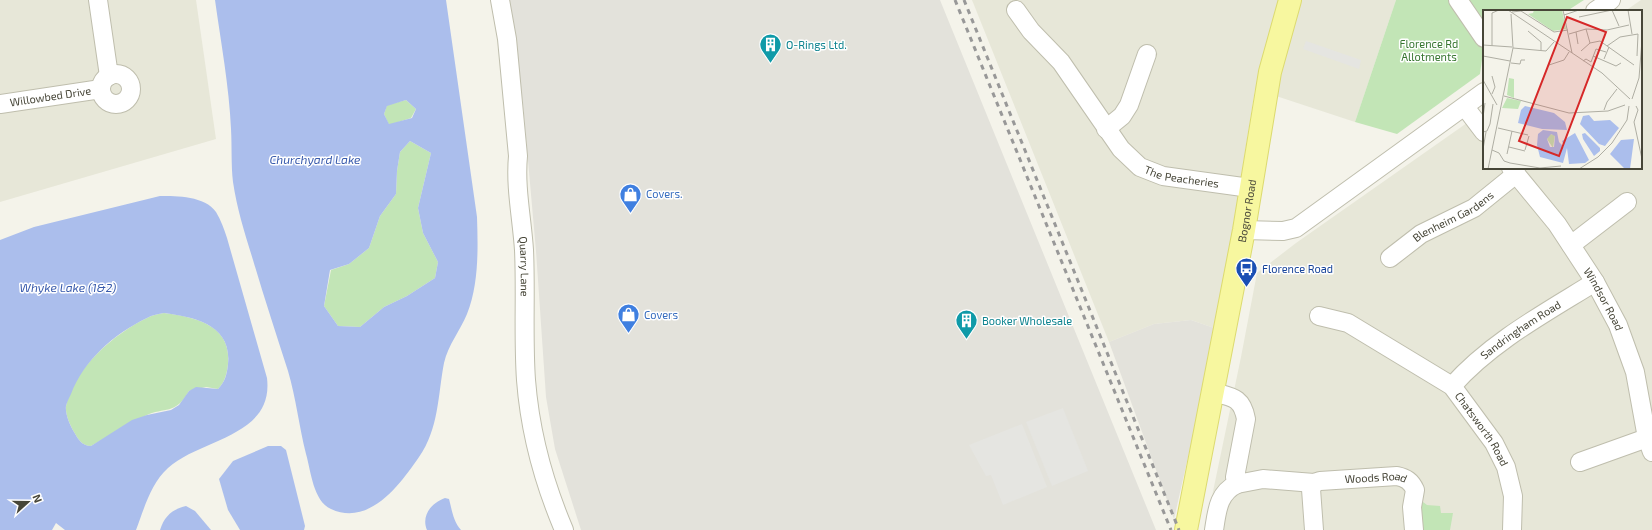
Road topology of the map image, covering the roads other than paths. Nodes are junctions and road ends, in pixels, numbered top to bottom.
1 (98, 0) edge
2 (500, 0) edge
3 (1290, 0) edge
4 (1458, 0) edge
5 (1610, 0) edge
6 (1016, 10) dead end
7 (1596, 10) edge
8 (1483, 37) edge
9 (1147, 54) dead end
10 (1483, 93) edge
11 (0, 104) edge
12 (1465, 107) junction
13 (1106, 129) junction
14 (1483, 131) edge
15 (1513, 171) edge
16 (1250, 188) junction
17 (1627, 202) dead end
18 (1244, 230) junction
19 (1571, 245) junction
20 (1390, 258) dead end
21 (1595, 282) junction
22 (1319, 316) dead end
23 (1452, 386) junction
24 (1213, 392) junction
25 (1649, 445) edge
26 (1580, 462) dead end
27 (1314, 483) junction
28 (1237, 484) junction
29 (1187, 523) edge
30 (564, 530) edge
31 (1214, 530) edge
32 (1314, 530) edge
33 (1414, 530) edge
34 (1512, 530) edge

1 - 11 street, Willowbed Drive
2 - 30 street, Quarry Lane
3 - 16 main road, Bognor Road
4 - 8 street
5 - 7 street
6 - 13 street, The Peacheries
9 - 13 street
10 - 12 street
12 - 14 street
12 - 18 street
13 - 16 street, The Peacheries
15 - 19 street, Windsor Road
15 - 20 street, Blenheim Gardens
16 - 18 main road, Bognor Road
17 - 19 street
18 - 24 main road, Bognor Road
19 - 21 street, Windsor Road
21 - 23 street, Sandringham Road
21 - 25 street, Windsor Road
22 - 23 street, Chatsworth Road
23 - 34 street, Chatsworth Road
24 - 28 street
24 - 29 main road, Bognor Road
25 - 26 street
27 - 28 street
27 - 32 street
27 - 33 street, Woods Road
28 - 31 street

